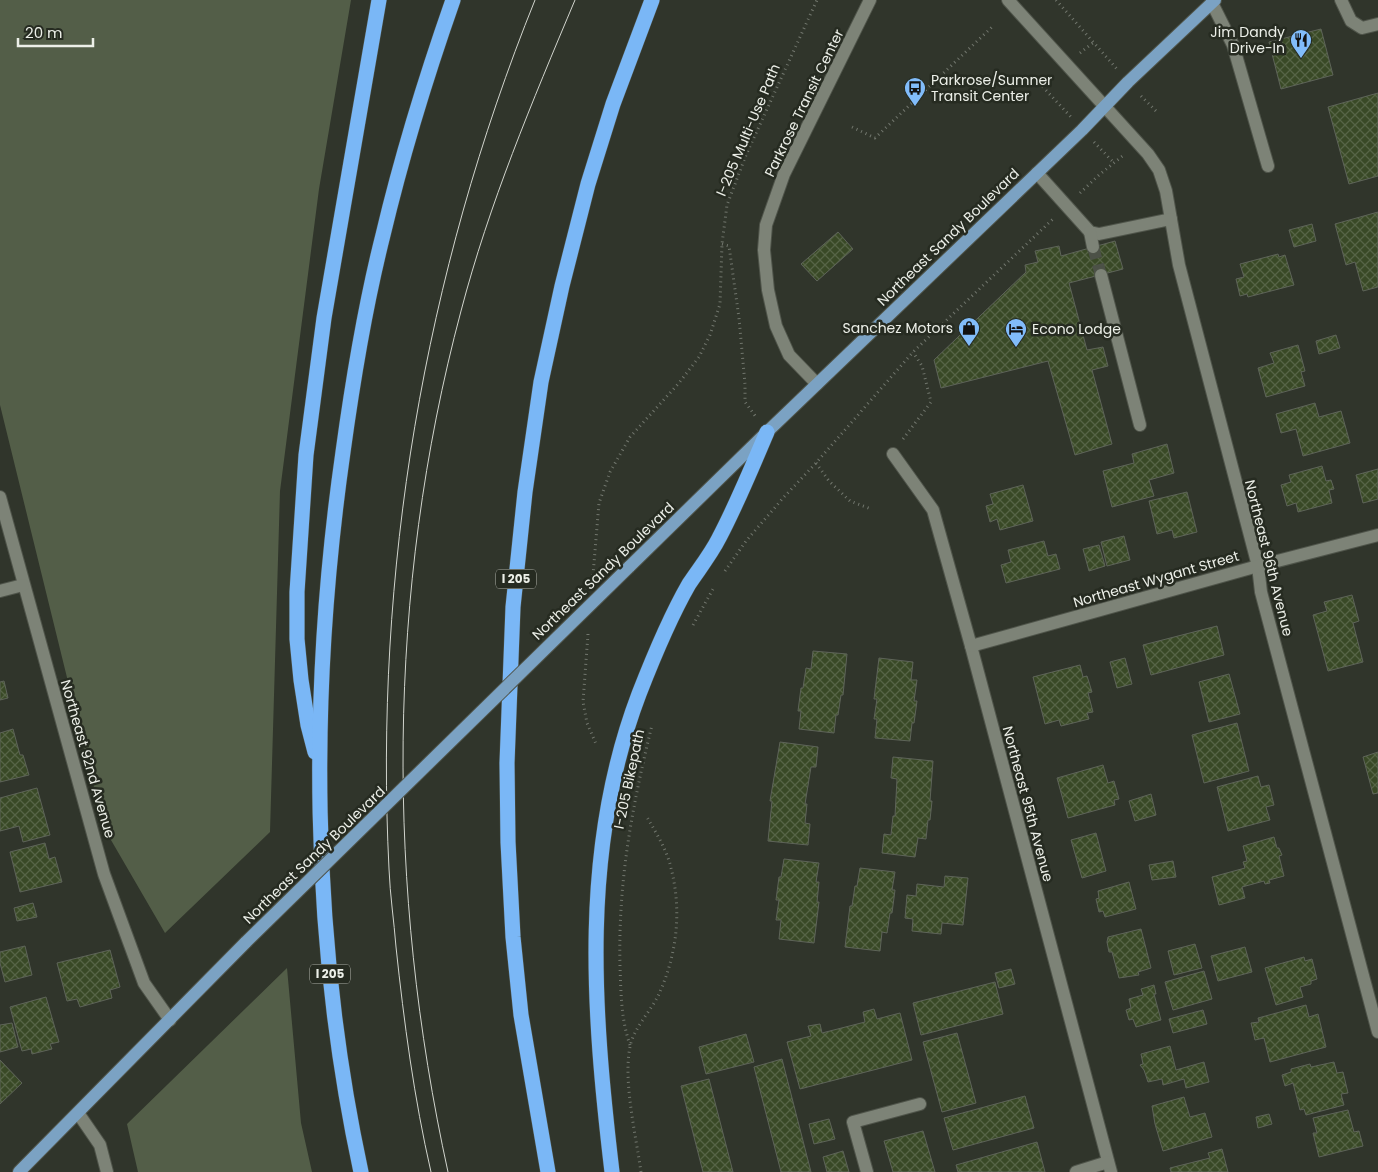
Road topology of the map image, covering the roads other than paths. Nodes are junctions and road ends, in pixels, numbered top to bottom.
1 (379, 0) edge
2 (453, 0) edge
3 (652, 0) edge
4 (870, 0) edge
5 (1008, 0) edge
6 (1341, 0) edge
7 (1213, 2) edge
8 (1378, 24) edge
9 (1104, 107) junction
10 (1268, 166) dead end
11 (1037, 173) junction
12 (1170, 219) junction
13 (1090, 232) junction
14 (1093, 247) tunnel mouth
15 (1101, 275) tunnel mouth
16 (817, 384) junction
17 (1140, 425) dead end
18 (767, 432) junction
19 (893, 454) road end
20 (0, 497) edge
21 (1378, 535) edge
22 (1258, 566) junction
23 (24, 585) junction
24 (0, 591) edge
25 (972, 646) junction
26 (320, 773) junction
27 (170, 1020) junction
28 (1378, 1032) edge
29 (920, 1104) dead end
30 (78, 1113) junction
31 (1109, 1167) edge
32 (19, 1172) edge
33 (107, 1172) edge
34 (361, 1172) edge
35 (548, 1172) edge
36 (612, 1172) edge
37 (867, 1172) edge
38 (1076, 1172) edge

1 - 26 highway
2 - 26 highway, I 205
3 - 35 highway, I 205
4 - 16 street, Parkrose Transit Center
5 - 9 street
6 - 8 street
7 - 9 main road, Northeast Sandy Boulevard
7 - 10 street
9 - 11 main road, Northeast Sandy Boulevard
9 - 12 street, Northeast 96th Avenue
11 - 13 street
11 - 16 main road, Northeast Sandy Boulevard
12 - 13 street
12 - 22 street, Northeast 96th Avenue
13 - 14 street
15 - 17 street
16 - 18 main road, Northeast Sandy Boulevard
18 - 27 main road, Northeast Sandy Boulevard, bridge
18 - 36 highway
19 - 25 street, Northeast 95th Avenue
20 - 23 street, Northeast 92nd Avenue
21 - 22 street, Northeast Wygant Street
22 - 25 street, Northeast Wygant Street
22 - 28 street, Northeast 96th Avenue
23 - 24 street
23 - 27 street, Northeast 92nd Avenue
25 - 31 street, Northeast 95th Avenue
26 - 34 highway, I 205
27 - 30 main road, Northeast Sandy Boulevard
29 - 37 street
30 - 32 main road, Northeast Sandy Boulevard
30 - 33 street
31 - 38 street

